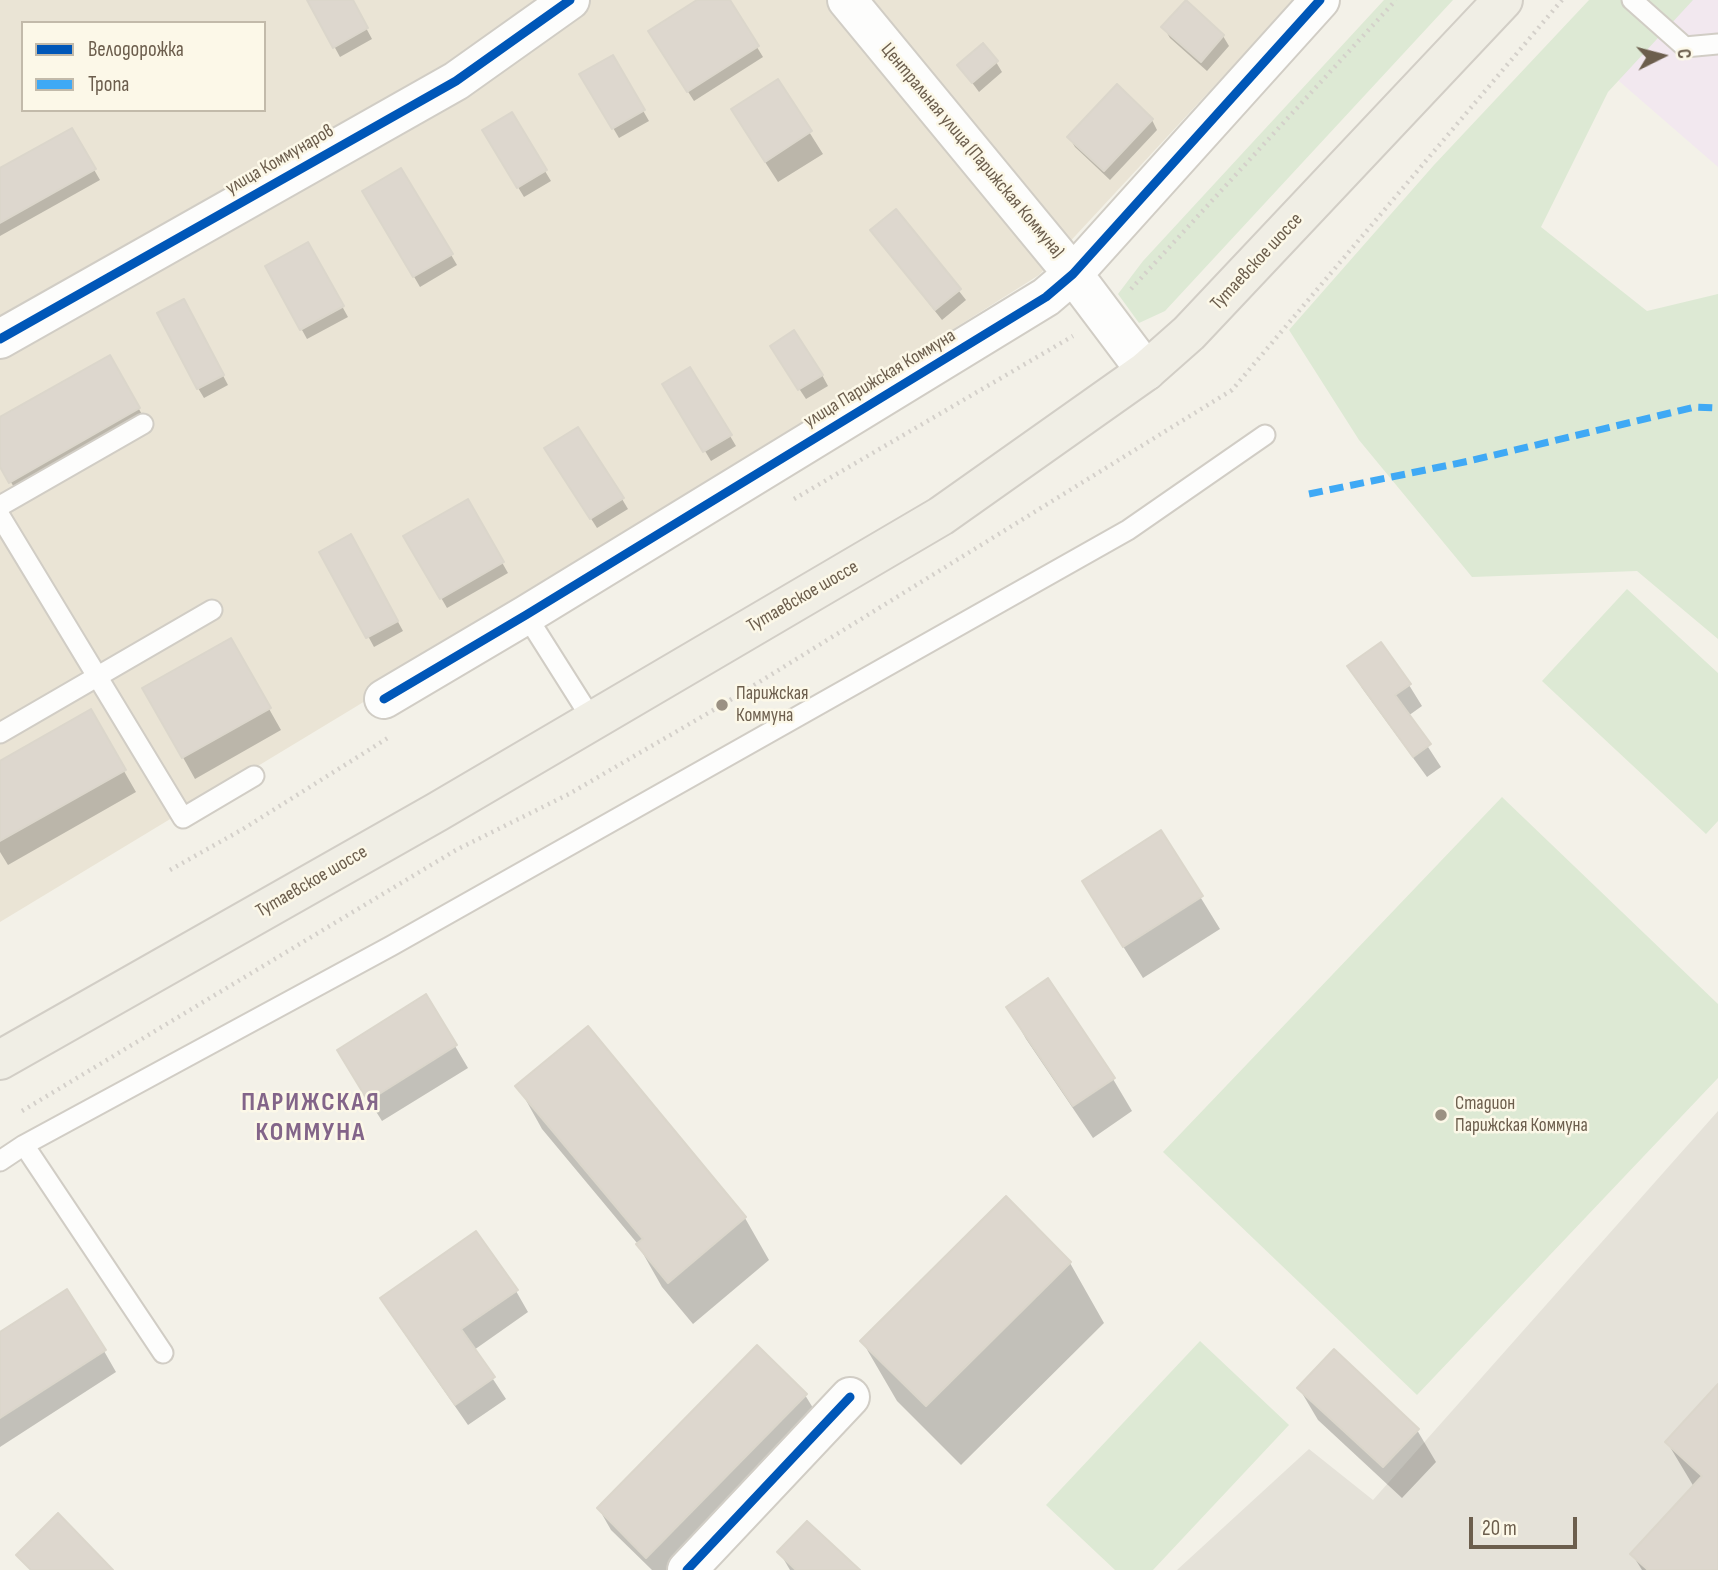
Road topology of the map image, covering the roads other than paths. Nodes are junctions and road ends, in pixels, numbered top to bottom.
1 (570, 0) edge
2 (847, 0) edge
3 (1320, 0) edge
4 (1503, 0) edge
5 (1632, 0) edge
6 (1718, 44) edge
7 (1073, 274) junction
8 (0, 339) edge
9 (1146, 371) junction
10 (143, 424) dead end
11 (1265, 435) dead end
12 (0, 506) edge
13 (0, 516) edge
14 (212, 610) dead end
15 (526, 615) junction
16 (97, 675) junction
17 (384, 699) dead end
18 (593, 721) junction
19 (0, 733) edge
20 (254, 776) dead end
21 (0, 1060) edge
22 (24, 1145) junction
23 (0, 1161) edge
24 (163, 1353) dead end
25 (850, 1397) dead end
26 (687, 1570) edge

1 - 8 street, улица Коммунаров
2 - 7 street, Центральная улица (Парижская Коммуна)
3 - 7 street, улица Парижская Коммуна
4 - 9 main road, Тутаевское шоссе
5 - 6 lane
7 - 9 street, Центральная улица (Парижская Коммуна)
7 - 15 street, улица Парижская Коммуна
9 - 18 main road, Тутаевское шоссе
10 - 12 lane
11 - 22 lane
13 - 16 lane
14 - 16 lane
15 - 17 street, улица Парижская Коммуна
15 - 18 lane
16 - 19 lane
16 - 20 lane
18 - 21 main road, Тутаевское шоссе
22 - 23 lane
22 - 24 lane
25 - 26 street

